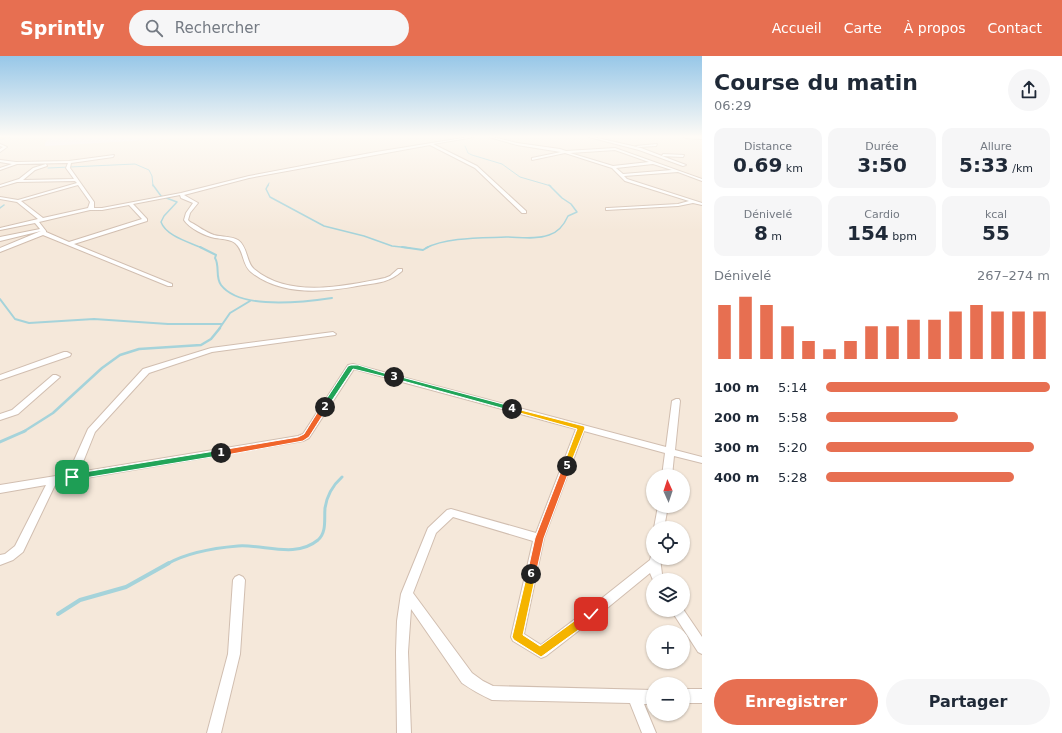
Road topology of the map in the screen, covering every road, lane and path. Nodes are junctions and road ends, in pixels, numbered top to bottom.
1 (35, 169) edge
2 (68, 169) edge
3 (295, 169) edge
4 (478, 169) edge
5 (615, 169) edge
6 (672, 169) edge
7 (678, 171) junction
8 (622, 175) junction
9 (76, 180) junction
10 (702, 180) edge
11 (18, 181) junction
12 (79, 184) junction
13 (0, 186) edge
14 (181, 194) junction
15 (0, 198) edge
16 (18, 201) junction
17 (692, 202) junction
18 (129, 203) junction
19 (702, 204) edge
20 (90, 208) junction
21 (608, 209) dead end
22 (524, 212) dead end
23 (42, 220) junction
24 (36, 221) junction
25 (12, 226) junction
26 (0, 229) edge
27 (43, 231) junction
28 (18, 234) junction
29 (0, 239) edge
30 (68, 244) junction
31 (0, 250) edge
32 (400, 270) dead end
33 (170, 286) dead end
34 (333, 334) dead end
35 (67, 354) dead end
36 (56, 377) dead end
37 (0, 378) edge
38 (676, 402) dead end
39 (0, 417) edge
40 (581, 428) junction
41 (671, 451) junction
42 (702, 460) edge
43 (668, 469) edge
44 (72, 477) junction
45 (53, 480) junction
46 (0, 489) edge
47 (539, 538) junction
48 (0, 560) edge
49 (649, 565) edge
50 (240, 580) dead end
51 (407, 594) junction
52 (682, 617) edge
53 (702, 648) edge
54 (690, 696) edge
55 (702, 696) edge
56 (634, 697) junction
57 (646, 697) edge
58 (214, 733) edge
59 (404, 733) edge
60 (649, 733) edge

1 - 11 street
2 - 9 street
3 - 14 street
4 - 22 street
5 - 8 street
6 - 7 street
7 - 8 street
7 - 10 street
8 - 17 street
9 - 11 street
9 - 12 street
11 - 13 street
12 - 16 street
12 - 20 street
14 - 18 street
14 - 32 street
15 - 16 street
16 - 23 street
17 - 19 street
17 - 21 street
18 - 20 street
18 - 30 street
20 - 23 street
23 - 24 street
24 - 25 street
24 - 27 street
25 - 26 street
25 - 28 street
27 - 28 street
27 - 30 street
27 - 31 street
28 - 29 street
30 - 33 street
34 - 44 street
35 - 37 street
36 - 39 street
38 - 41 street
40 - 41 street
40 - 44 street
40 - 47 street
41 - 42 street
41 - 43 street
44 - 45 street
45 - 46 street
45 - 48 street
47 - 49 street
47 - 51 street
50 - 58 street
51 - 56 street
51 - 59 street
52 - 53 street
54 - 55 street
56 - 57 street
56 - 60 street

